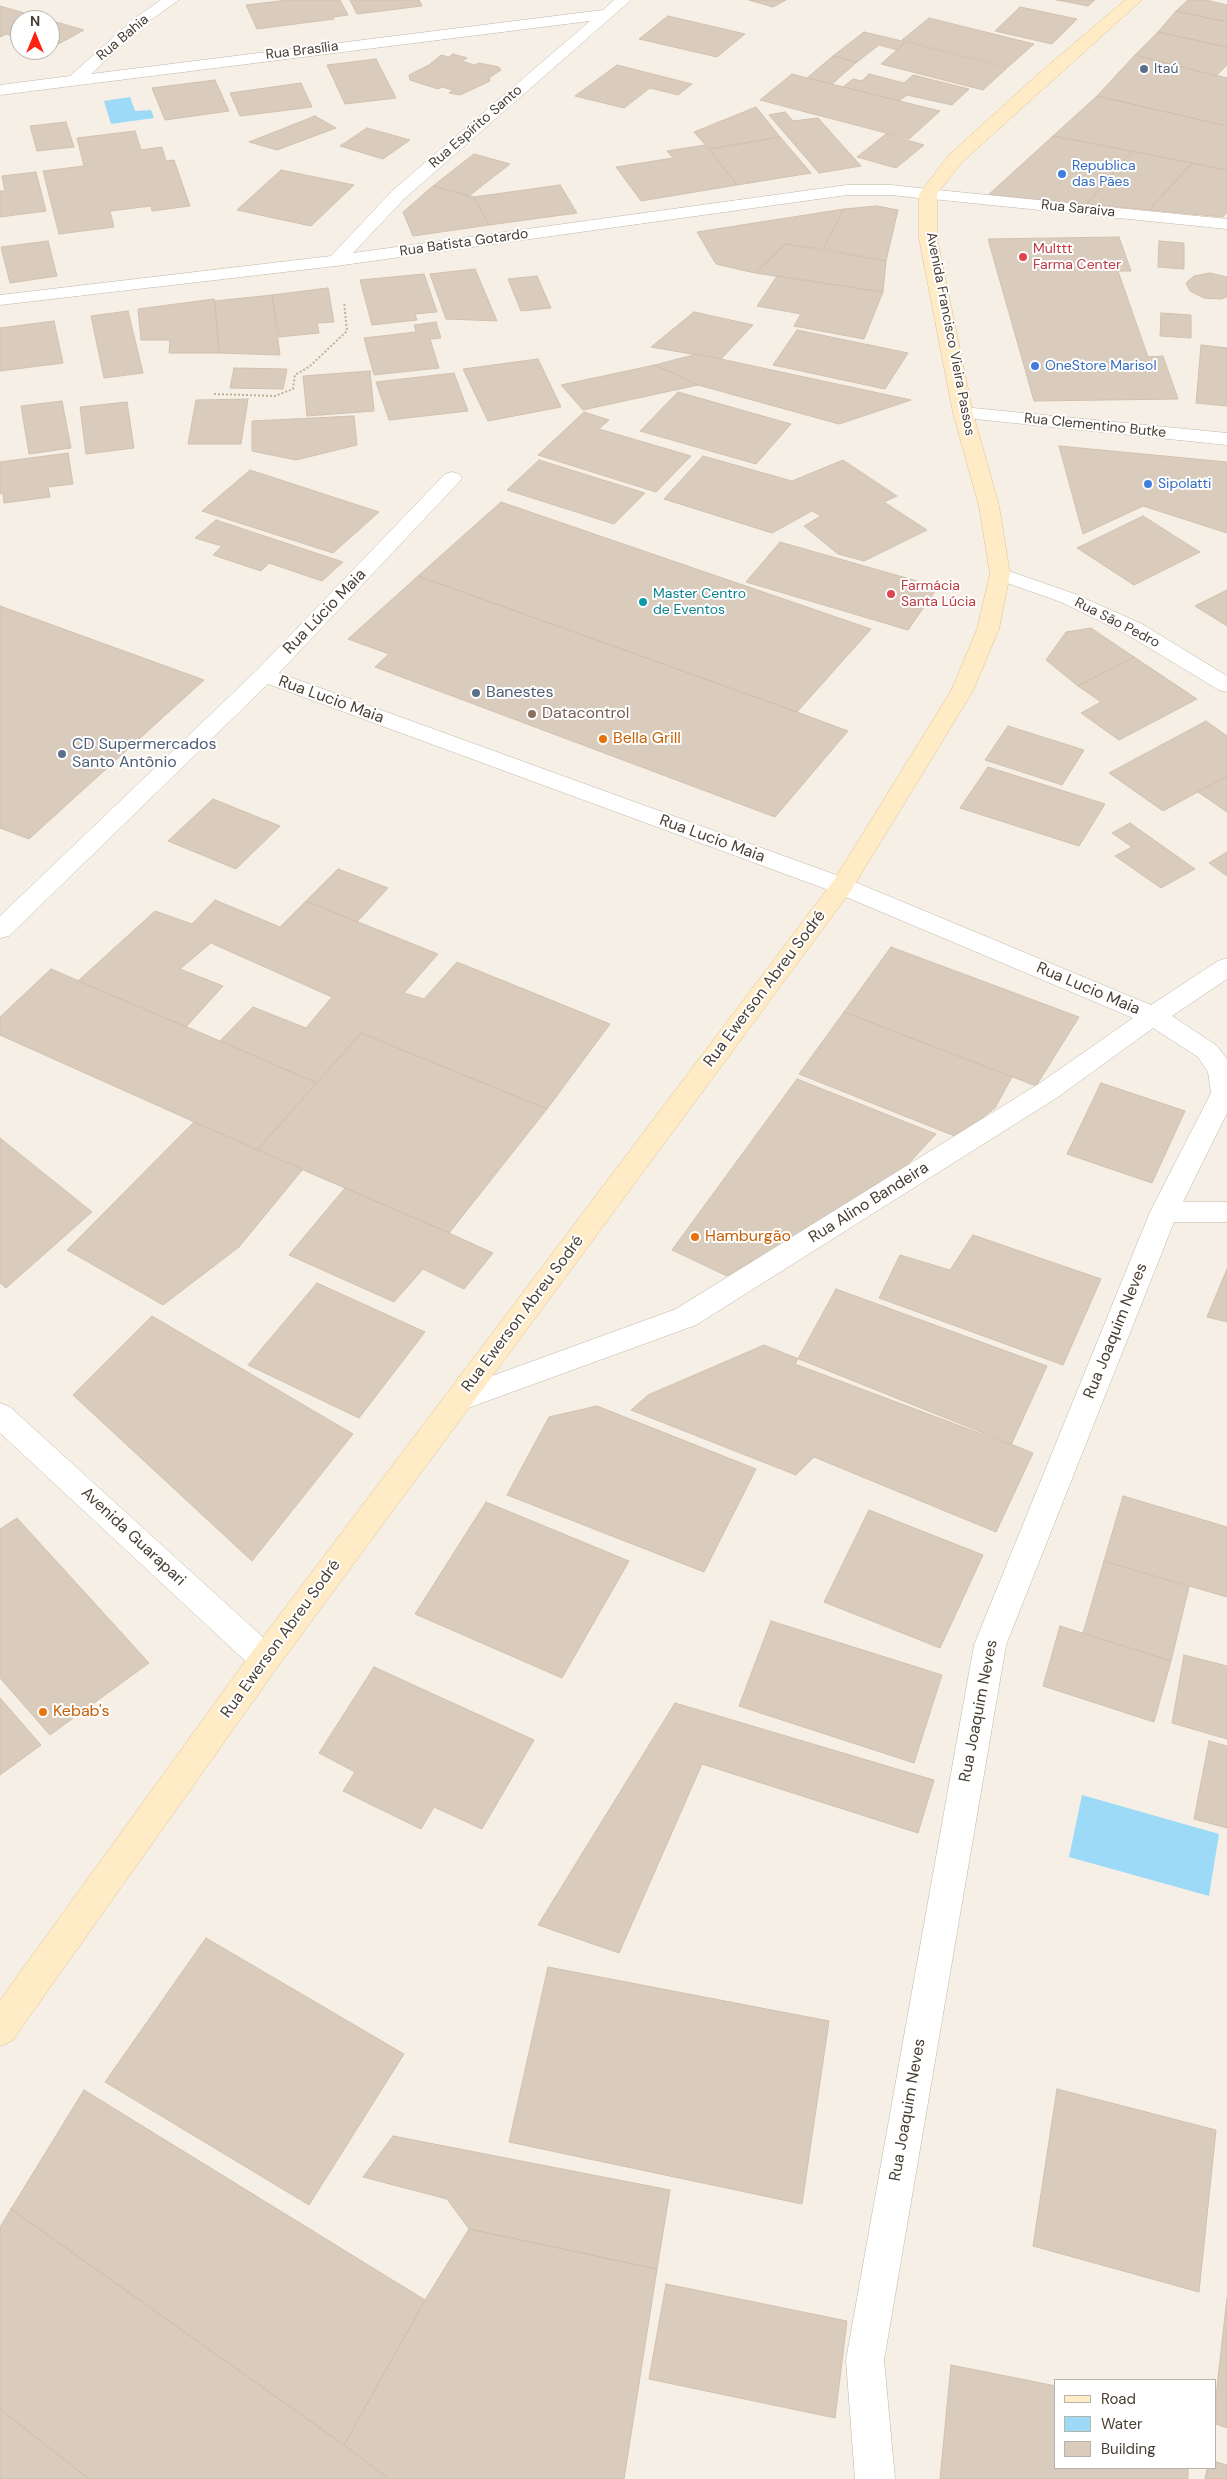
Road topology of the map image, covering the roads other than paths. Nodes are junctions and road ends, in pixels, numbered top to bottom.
1 (171, 0) edge
2 (623, 0) edge
3 (1134, 0) edge
4 (605, 14) junction
5 (76, 79) junction
6 (0, 90) edge
7 (928, 194) junction
8 (1227, 224) edge
9 (336, 261) junction
10 (0, 300) edge
11 (963, 413) junction
12 (1227, 439) edge
13 (452, 478) dead end
14 (1000, 574) junction
15 (265, 675) junction
16 (1227, 685) edge
17 (842, 886) junction
18 (0, 930) edge
19 (1227, 967) edge
20 (1153, 1016) junction
21 (1164, 1212) junction
22 (1227, 1212) edge
23 (458, 1400) junction
24 (0, 1415) edge
25 (265, 1659) junction
26 (0, 2029) edge
27 (875, 2479) edge

1 - 5 street, Rua Bahia
2 - 4 street, Rua Espírito Santo
3 - 7 main road
4 - 5 street, Rua Brasília
4 - 9 street, Rua Espírito Santo
5 - 6 street, Rua Brasília
7 - 8 street, Rua Saraiva
7 - 9 street, Rua Batista Gotardo
7 - 11 main road, Avenida Francisco Vieira Passos
9 - 10 street, Rua Batista Gotardo
11 - 12 street, Rua Clementino Butke
11 - 14 main road, Avenida Francisco Vieira Passos
13 - 15 street, Rua Lúcio Maia
14 - 16 street, Rua São Pedro
14 - 17 main road, Rua Ewerson Abreu Sodré
15 - 17 street, Rua Lucio Maia
15 - 18 street, Rua Lúcio Maia
17 - 20 street, Rua Lucio Maia
17 - 23 main road, Rua Ewerson Abreu Sodré
19 - 20 street, Rua Alino Bandeira
20 - 21 street, Rua Joaquim Neves
20 - 23 street, Rua Alino Bandeira
21 - 22 street
21 - 27 street, Rua Joaquim Neves
23 - 25 main road, Rua Ewerson Abreu Sodré
24 - 25 street, Avenida Guarapari
25 - 26 main road, Rua Ewerson Abreu Sodré

